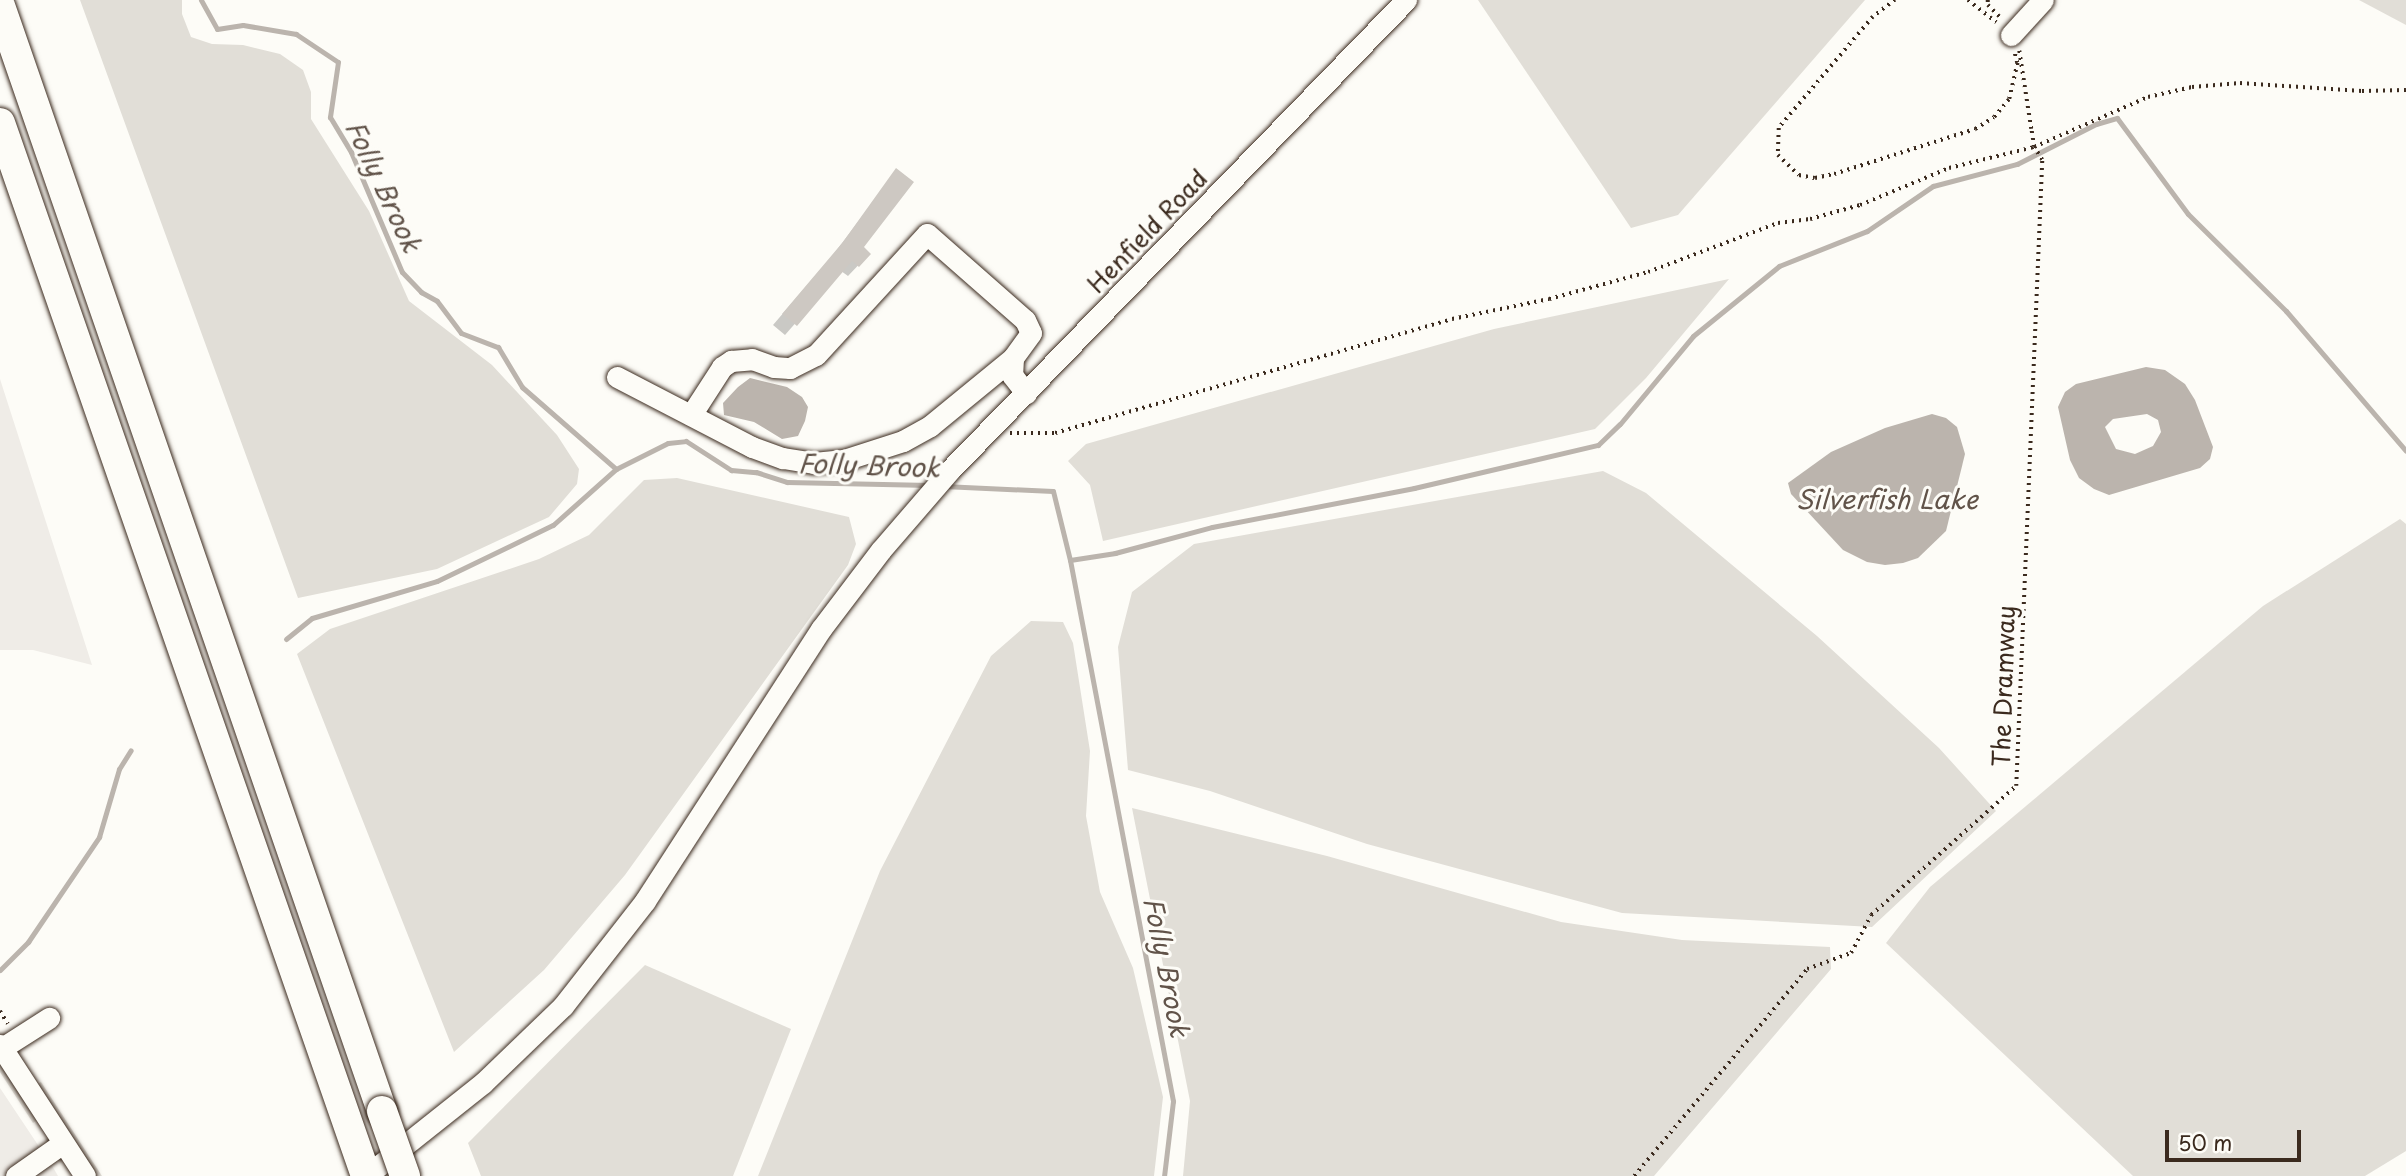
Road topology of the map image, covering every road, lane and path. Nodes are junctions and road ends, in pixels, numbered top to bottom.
1 (1406, 0) edge
2 (1895, 0) edge
3 (1968, 0) edge
4 (1988, 0) edge
5 (2043, 0) edge
6 (0, 6) edge
7 (2012, 33) junction
8 (2406, 90) edge
9 (0, 124) edge
10 (2035, 148) junction
11 (1013, 358) junction
12 (617, 377) dead end
13 (1027, 393) junction
14 (691, 415) junction
15 (998, 424) junction
16 (49, 1018) dead end
17 (1, 1046) edge
18 (63, 1143) junction
19 (16, 1176) edge
20 (85, 1176) edge
21 (366, 1176) edge
22 (405, 1176) edge
23 (1634, 1176) edge

1 - 13 street, Henfield Road
2 - 7 path
3 - 7 path
4 - 7 path
5 - 7 street
6 - 22 highway, bridge
7 - 10 path
8 - 10 path
9 - 21 highway
10 - 15 path
10 - 23 path, The Dramway
11 - 13 street
11 - 14 street
11 - 14 street
12 - 14 street
13 - 15 street, Henfield Road
15 - 21 street, Henfield Road
16 - 17 street
17 - 18 street
18 - 19 street
18 - 20 street

